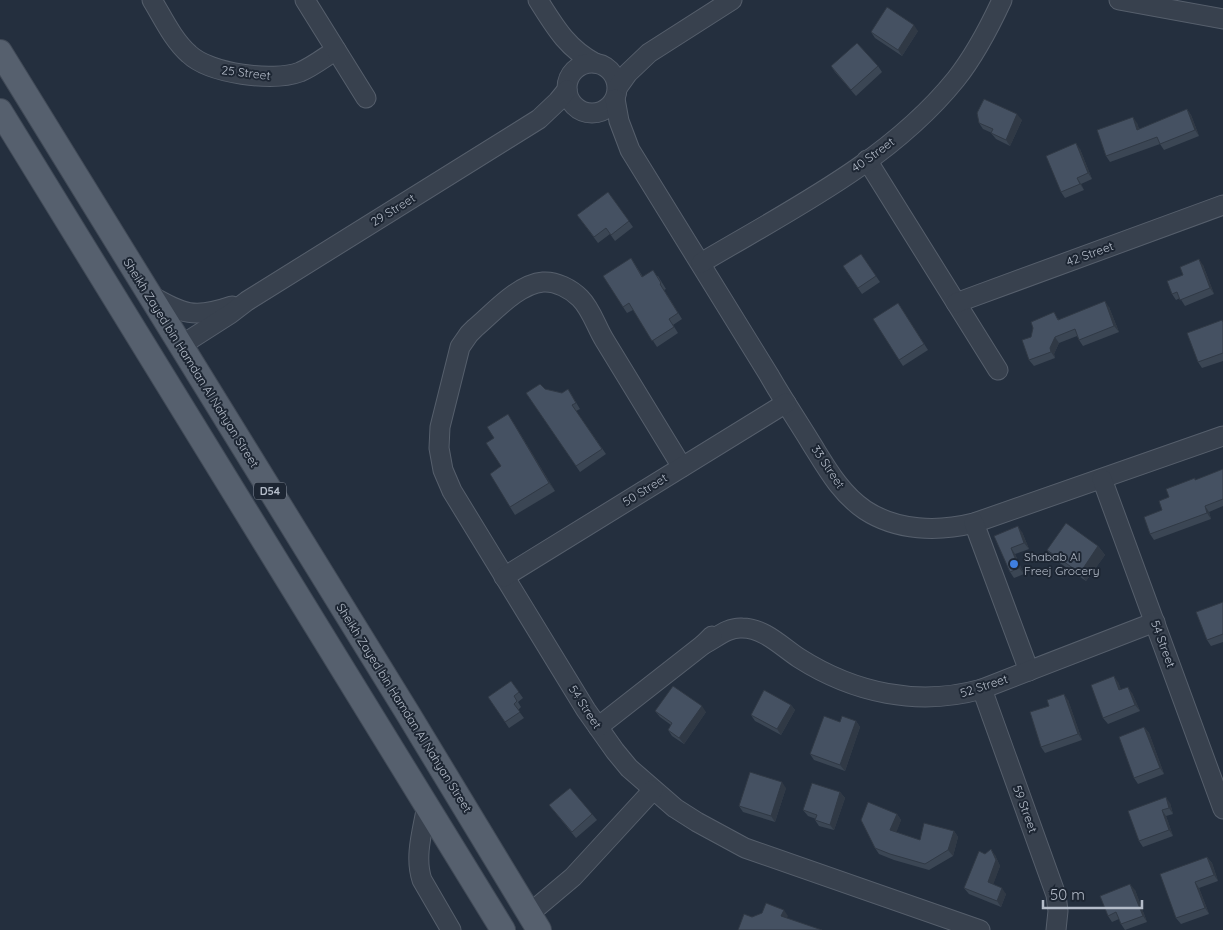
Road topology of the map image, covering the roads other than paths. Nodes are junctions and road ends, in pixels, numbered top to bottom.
1 (152, 0) edge
2 (305, 0) edge
3 (538, 0) edge
4 (732, 0) edge
5 (1002, 0) edge
6 (1119, 0) edge
7 (1223, 19) edge
8 (559, 33) junction
9 (336, 50) junction
10 (0, 52) edge
11 (649, 52) junction
12 (598, 64) junction
13 (567, 86) junction
14 (616, 93) junction
15 (366, 98) dead end
16 (0, 111) edge
17 (587, 112) junction
18 (539, 119) junction
19 (630, 150) junction
20 (867, 160) junction
21 (1223, 205) edge
22 (701, 263) junction
23 (148, 294) junction
24 (113, 295) junction
25 (247, 301) junction
26 (956, 302) junction
27 (180, 346) junction
28 (998, 370) dead end
29 (786, 403) junction
30 (1223, 436) edge
31 (682, 467) junction
32 (1102, 479) junction
33 (974, 523) junction
34 (504, 577) junction
35 (1155, 622) junction
36 (1029, 670) junction
37 (982, 689) junction
38 (598, 727) junction
39 (653, 790) junction
40 (427, 805) junction
41 (1223, 809) edge
42 (534, 922) edge
43 (451, 930) edge
44 (504, 930) edge
45 (980, 930) edge
46 (1056, 930) edge

1 - 9 street, 25 Street
2 - 9 street
3 - 8 street
4 - 11 street
5 - 20 street, 40 Street
6 - 7 street
8 - 12 street
8 - 13 street
9 - 15 street
10 - 23 main road, Sheikh Zayed bin Hamdan Al Nahyan Street / D54
11 - 12 street
11 - 14 street
12 - 13 street
12 - 14 street
13 - 17 street
13 - 18 street, 29 Street
14 - 17 street
14 - 19 street, 33 Street
16 - 24 main road, D54
17 - 18 street, 29 Street
17 - 19 street, 33 Street
18 - 25 street, 29 Street
19 - 22 street, 33 Street
20 - 22 street, 40 Street
20 - 26 street
21 - 26 street, 42 Street
22 - 29 street, 33 Street
23 - 25 street, 29 Street
23 - 27 main road, Sheikh Zayed bin Hamdan Al Nahyan Street / D54
24 - 27 main road
24 - 40 main road, D54
25 - 27 street, 29 Street
26 - 28 street
27 - 42 main road, Sheikh Zayed bin Hamdan Al Nahyan Street / D54
29 - 31 street, 50 Street
29 - 33 street, 33 Street
30 - 32 street, 33 Street
31 - 34 street, 50 Street
31 - 34 street, 54 Street
32 - 33 street, 33 Street
32 - 35 street, 54 Street
33 - 36 street
34 - 38 street, 54 Street
35 - 36 street, 52 Street
35 - 41 street, 54 Street
36 - 37 street, 52 Street
37 - 38 street, 52 Street
37 - 46 street, 59 Street
38 - 39 street, 54 Street
39 - 42 street
39 - 45 street, 54 Street
40 - 43 street
40 - 44 main road, D54

